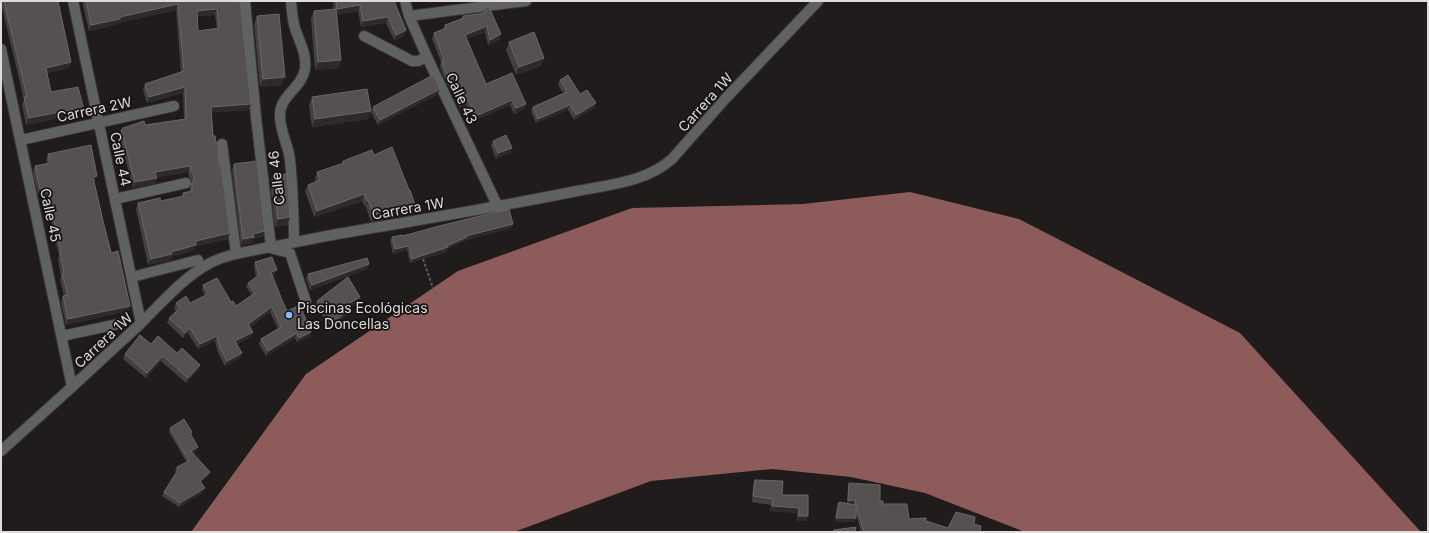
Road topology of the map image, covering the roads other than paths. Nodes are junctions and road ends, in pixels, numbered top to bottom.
1 (72, 1) edge
2 (245, 1) edge
3 (291, 1) edge
4 (405, 1) edge
5 (526, 1) edge
6 (818, 1) edge
7 (485, 3) edge
8 (409, 16) junction
9 (364, 36) dead end
10 (1, 49) edge
11 (427, 57) junction
12 (174, 106) dead end
13 (98, 122) junction
14 (21, 140) junction
15 (222, 144) dead end
16 (186, 183) dead end
17 (115, 199) junction
18 (498, 207) junction
19 (294, 242) junction
20 (269, 247) junction
21 (236, 253) junction
22 (198, 260) dead end
23 (132, 277) junction
24 (306, 302) dead end
25 (142, 323) junction
26 (118, 324) dead end
27 (62, 336) junction
28 (72, 387) junction
29 (1, 452) edge

1 - 13 street, Calle 44
2 - 20 street
3 - 19 street, Calle 46
4 - 8 street, Calle 43
5 - 7 street
6 - 18 street, Carrera 1W
7 - 8 street
8 - 11 street, Calle 43
9 - 11 street
10 - 14 street, Calle 45
11 - 18 street, Calle 43
12 - 13 street, Carrera 2W
13 - 14 street, Carrera 2W
13 - 17 street, Calle 44
14 - 27 street, Calle 45
15 - 21 street
16 - 17 street
17 - 23 street, Calle 44
18 - 19 street, Carrera 1W
19 - 20 street, Carrera 1W
20 - 21 street, Carrera 1W
20 - 24 street
21 - 25 street, Carrera 1W
22 - 23 street
23 - 25 street, Calle 44
25 - 28 street, Carrera 1W
26 - 27 street
27 - 28 street, Calle 45
28 - 29 street, Carrera 1W

